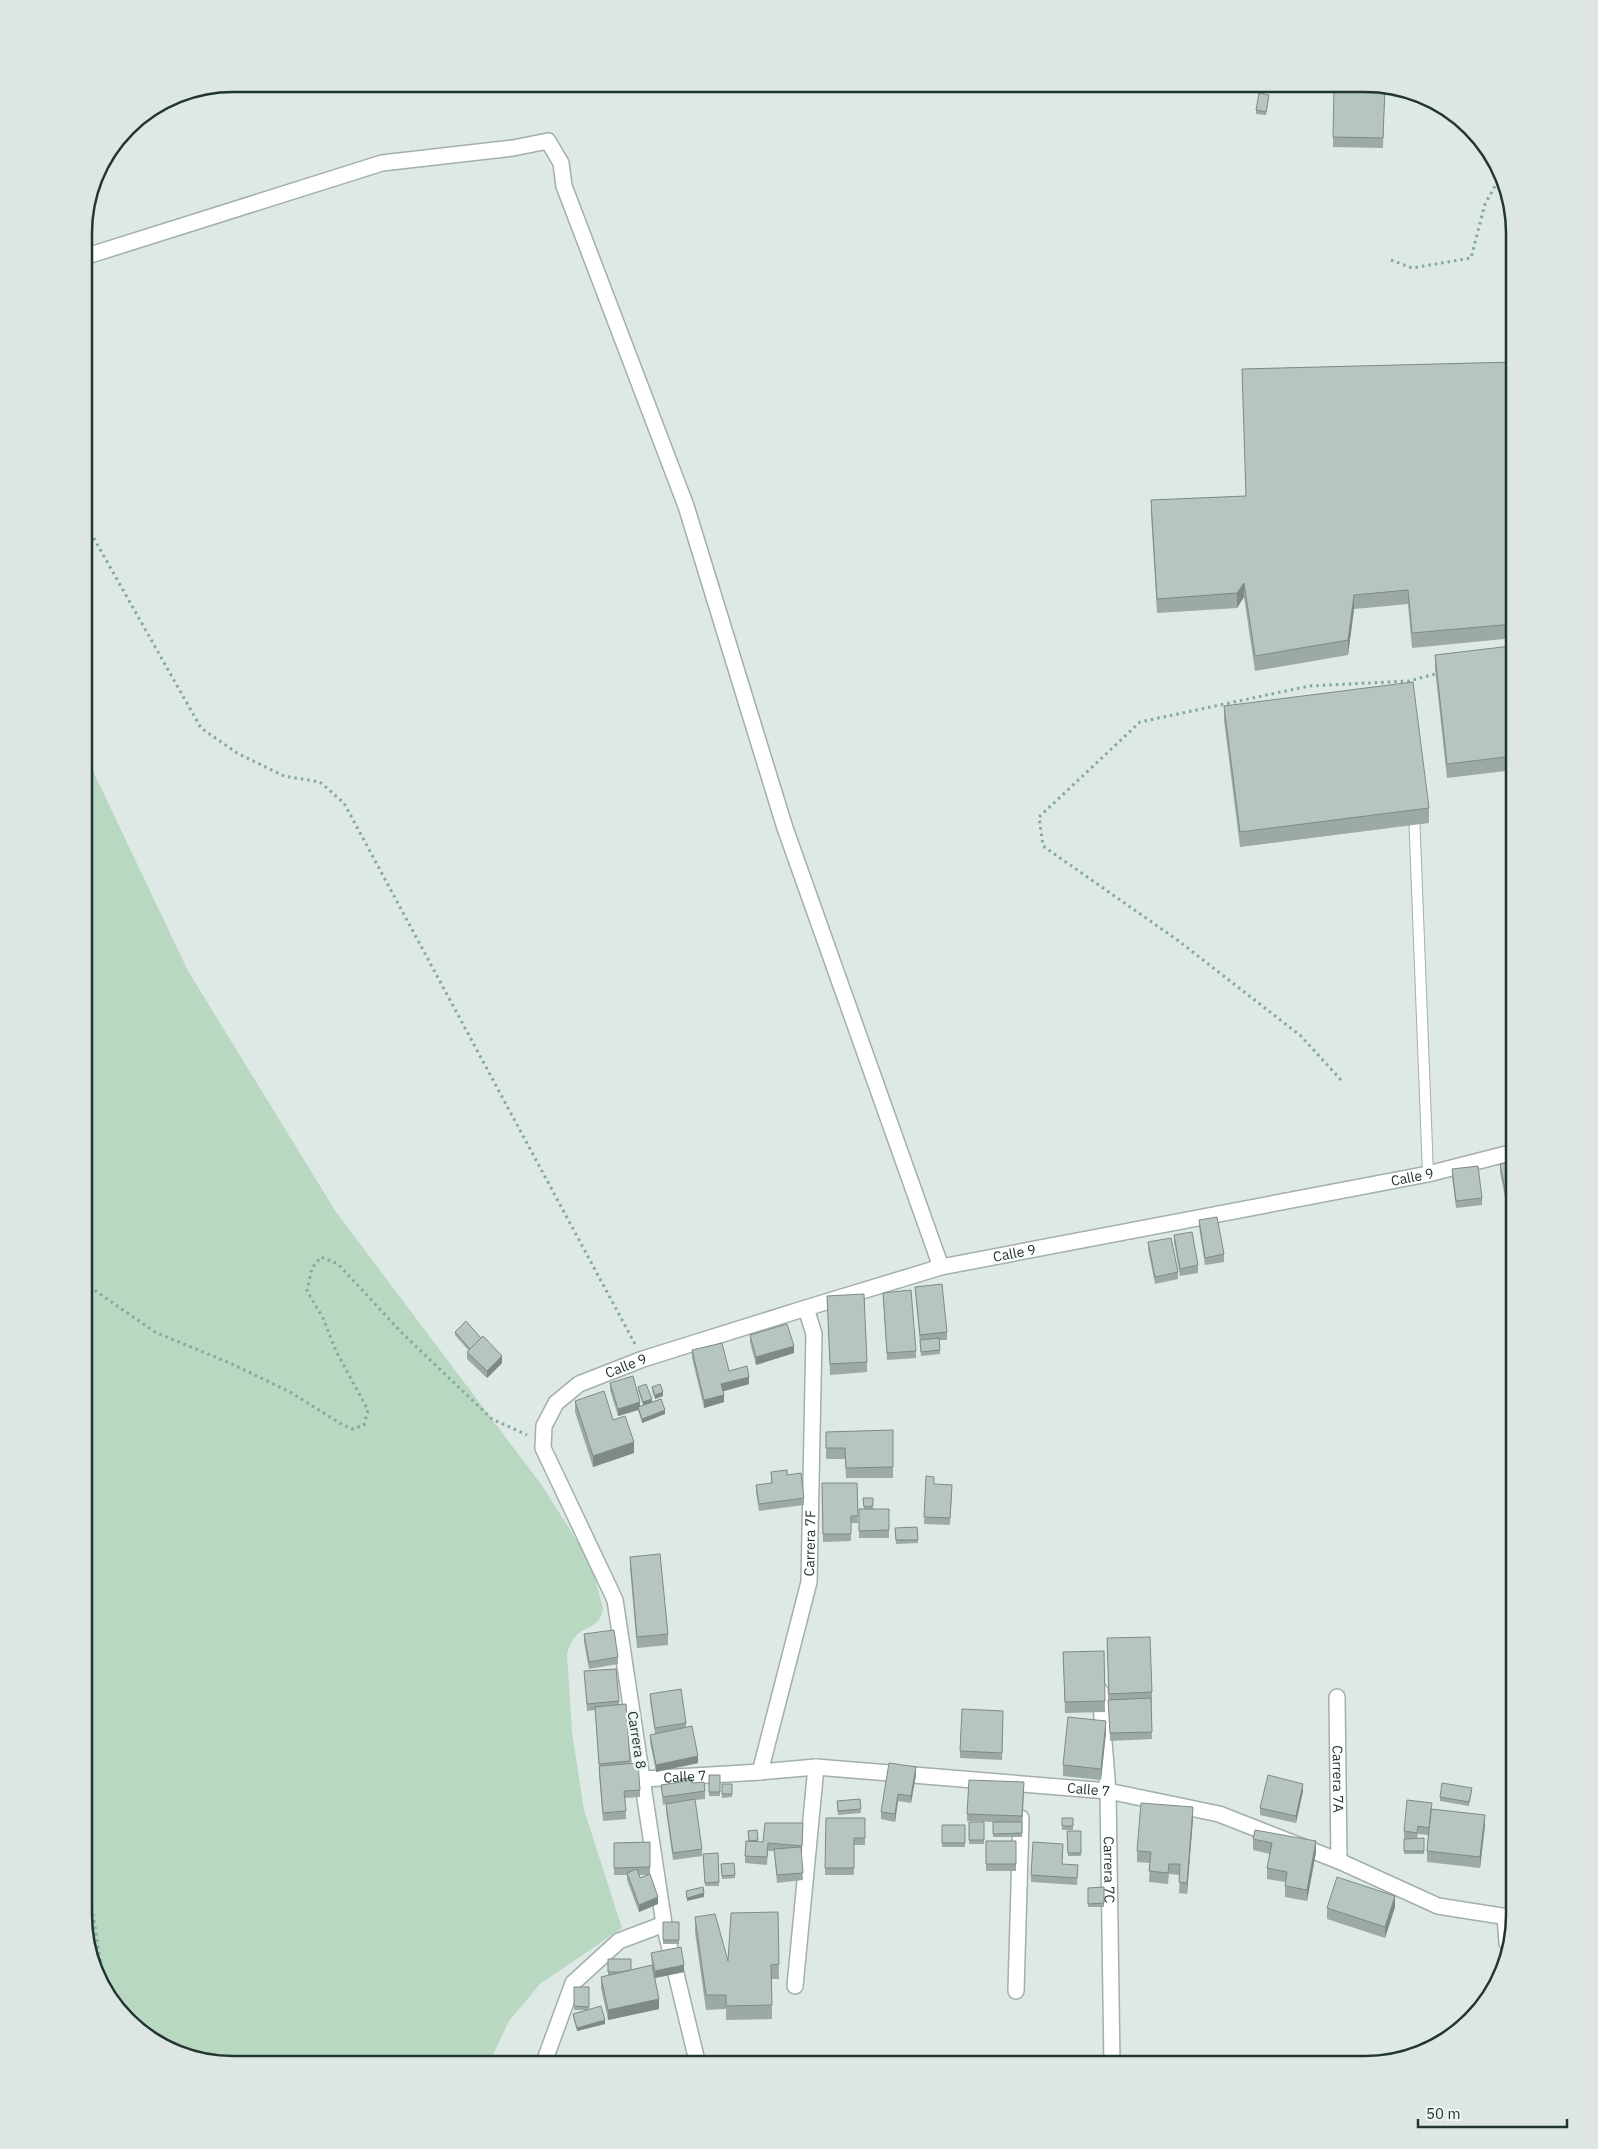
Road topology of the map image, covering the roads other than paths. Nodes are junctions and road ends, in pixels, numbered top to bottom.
1 (93, 254) edge
2 (1414, 800) edge
3 (1506, 1154) edge
4 (1428, 1174) junction
5 (942, 1267) junction
6 (806, 1308) junction
7 (544, 1426) joint
8 (1099, 1674) edge
9 (1337, 1697) dead end
10 (816, 1767) junction
11 (760, 1772) junction
12 (644, 1779) junction
13 (1022, 1784) junction
14 (1108, 1791) junction
15 (1339, 1860) junction
16 (1506, 1916) edge
17 (664, 1924) junction
18 (795, 1986) dead end
19 (1016, 1992) dead end
20 (546, 2056) edge
21 (696, 2056) edge
22 (1112, 2056) edge

1 - 5 street
2 - 4 lane
3 - 4 street, Calle 9
4 - 5 street, Calle 9
5 - 6 street, Calle 9
6 - 7 street, Calle 9
6 - 11 street, Carrera 7F
7 - 12 street, Carrera 8
8 - 14 street, Carrera 7C
9 - 15 street, Carrera 7A
10 - 11 street, Calle 7
10 - 13 street, Calle 7
10 - 18 street
11 - 12 street, Calle 7
12 - 17 street, Carrera 8
13 - 14 street, Calle 7
13 - 19 street
14 - 15 street, Calle 7
14 - 22 street, Carrera 7C
15 - 16 street, Calle 7
17 - 20 street
17 - 21 street, Carrera 8

